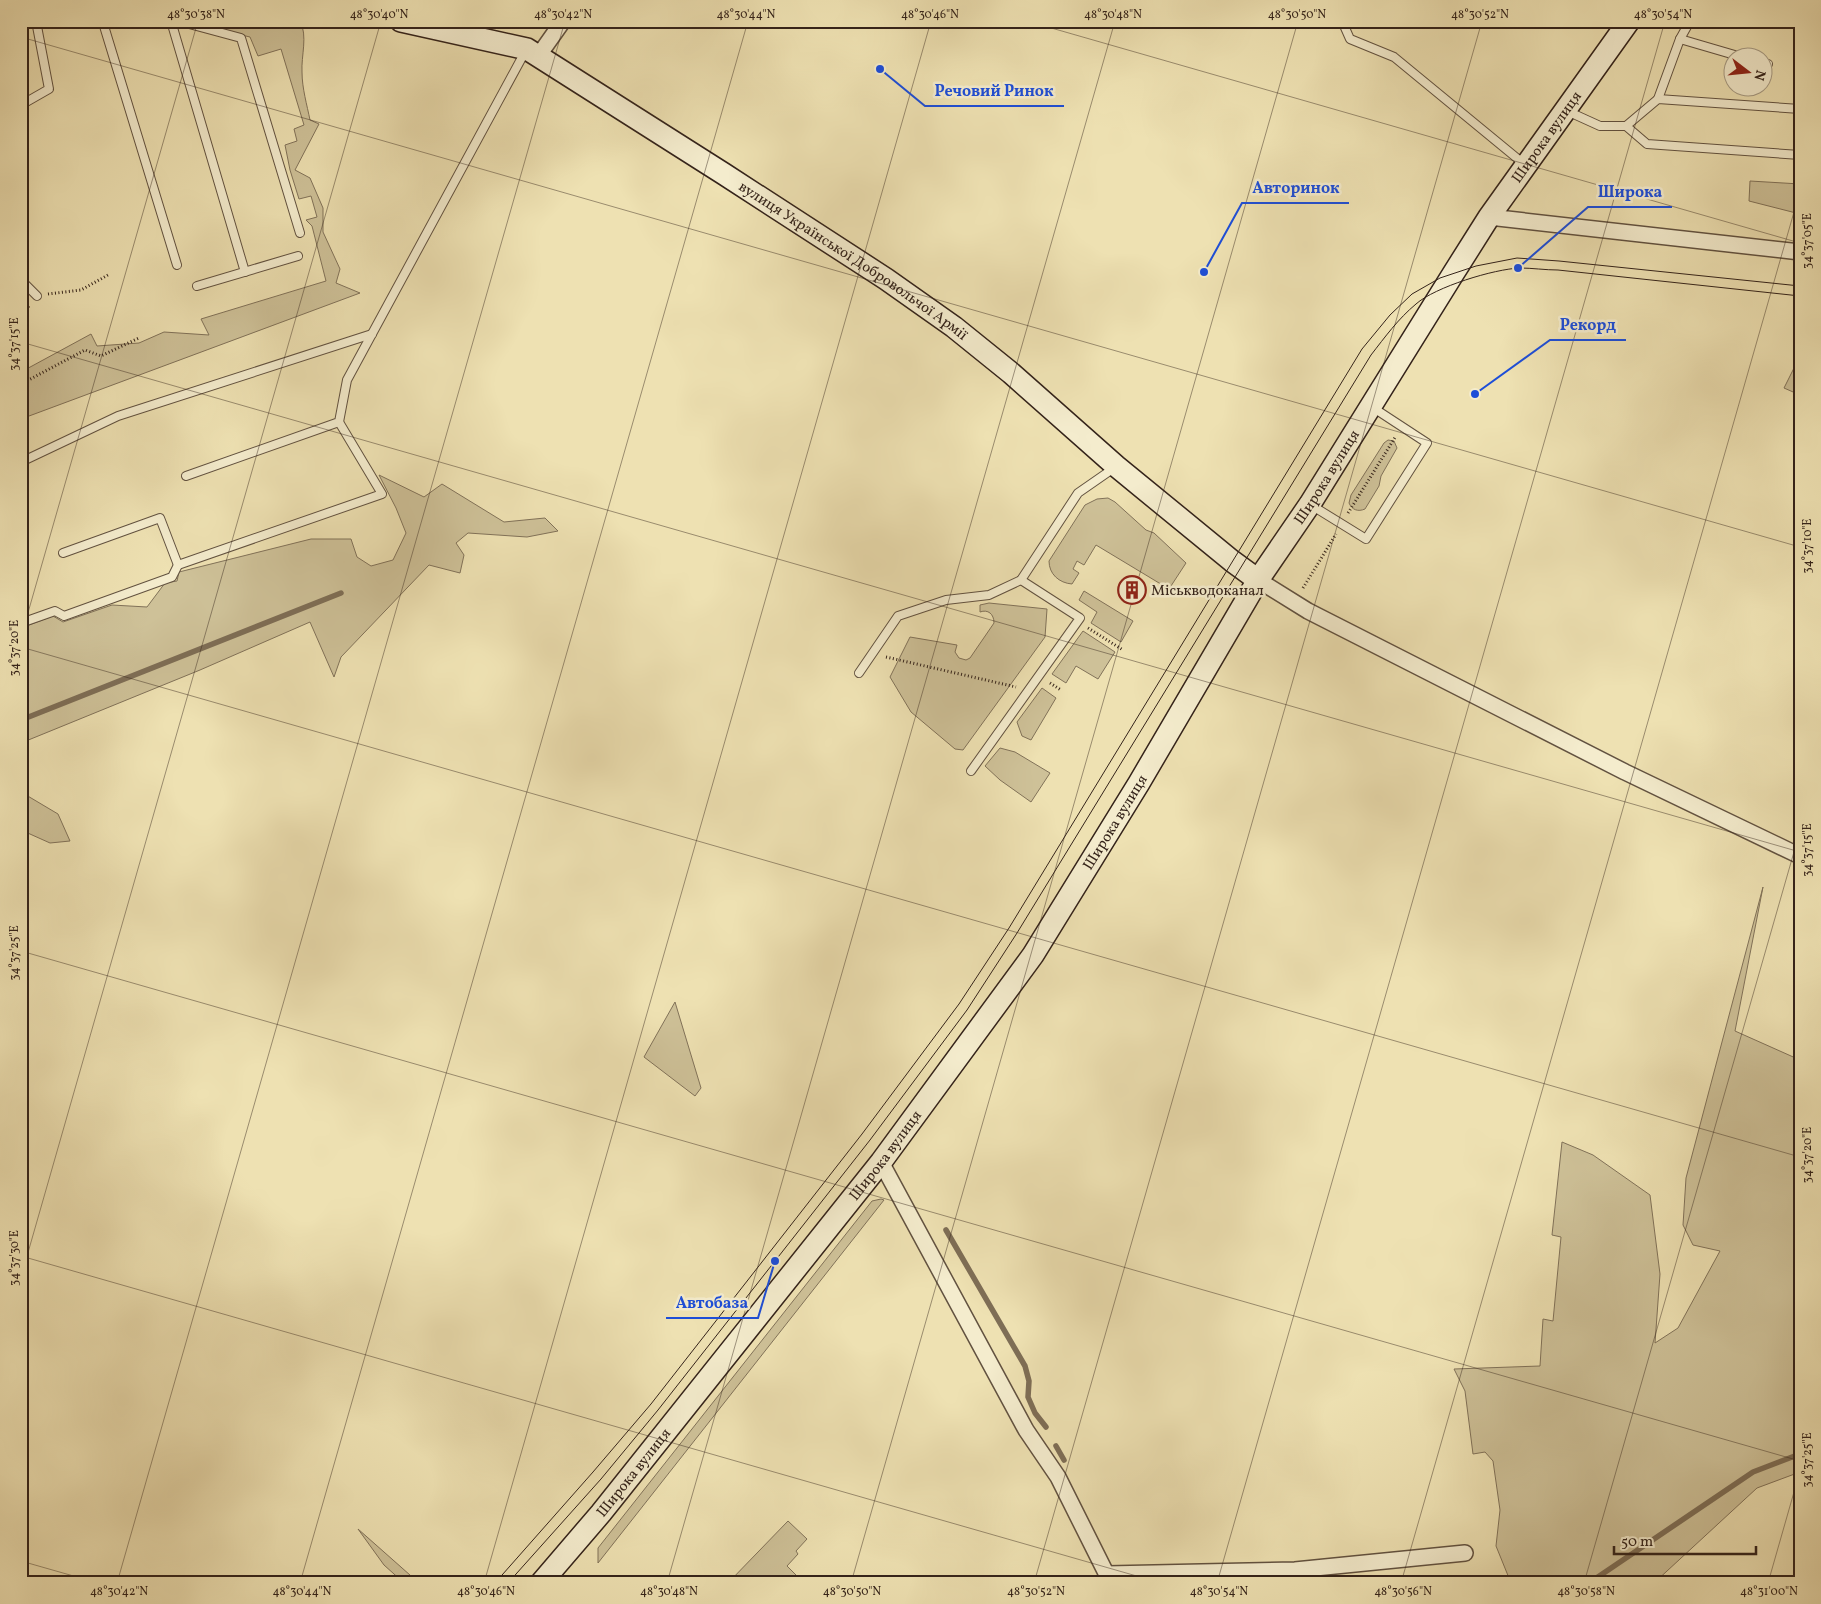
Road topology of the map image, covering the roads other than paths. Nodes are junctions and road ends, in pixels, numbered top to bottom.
1 (36, 21) edge
2 (104, 21) edge
3 (171, 21) edge
4 (178, 21) edge
5 (401, 21) edge
6 (563, 21) edge
7 (1342, 21) edge
8 (1690, 21) edge
9 (1624, 23) edge
10 (1680, 39) junction
11 (533, 52) junction
12 (1724, 52) edge
13 (1658, 99) junction
14 (21, 105) edge
15 (1800, 109) edge
16 (1565, 110) junction
17 (1626, 126) junction
18 (1800, 155) edge
19 (1526, 165) junction
20 (1490, 217) junction
21 (300, 233) dead end
22 (1800, 252) edge
23 (298, 256) dead end
24 (177, 265) dead end
25 (245, 272) junction
26 (21, 280) edge
27 (197, 286) dead end
28 (37, 296) road end
29 (372, 334) junction
30 (1372, 406) junction
31 (339, 422) junction
32 (21, 462) edge
33 (1116, 466) junction
34 (186, 476) dead end
35 (1310, 504) junction
36 (63, 553) dead end
37 (178, 565) junction
38 (1021, 580) junction
39 (1258, 580) junction
40 (21, 623) edge
41 (859, 673) dead end
42 (971, 771) dead end
43 (1800, 856) edge
44 (881, 1162) junction
45 (1465, 1553) dead end
46 (1109, 1578) edge
47 (541, 1583) edge

1 - 14 lane
2 - 24 lane
3 - 25 lane
4 - 21 lane
5 - 11 street, вулиця Української Добровольчої Армії
6 - 11 street
7 - 19 lane
8 - 10 lane
9 - 16 street, Широка вулиця
10 - 12 lane
10 - 13 lane
11 - 29 lane
11 - 33 street, вулиця Української Добровольчої Армії
13 - 15 lane
13 - 17 lane
16 - 17 lane
16 - 19 street, Широка вулиця
17 - 18 lane
19 - 20 street, Широка вулиця
20 - 22 street
20 - 30 street, Широка вулиця
23 - 25 lane
25 - 27 lane
26 - 28 lane
29 - 31 lane
29 - 32 lane
30 - 35 street, Широка вулиця
30 - 35 lane
31 - 34 lane
31 - 37 lane
33 - 38 lane
33 - 39 street, вулиця Української Добровольчої Армії
35 - 39 street, Широка вулиця
36 - 37 lane
37 - 40 lane
38 - 41 lane
38 - 42 lane
39 - 43 street
39 - 44 street, Широка вулиця
44 - 46 street
44 - 47 street, Широка вулиця
45 - 46 street

